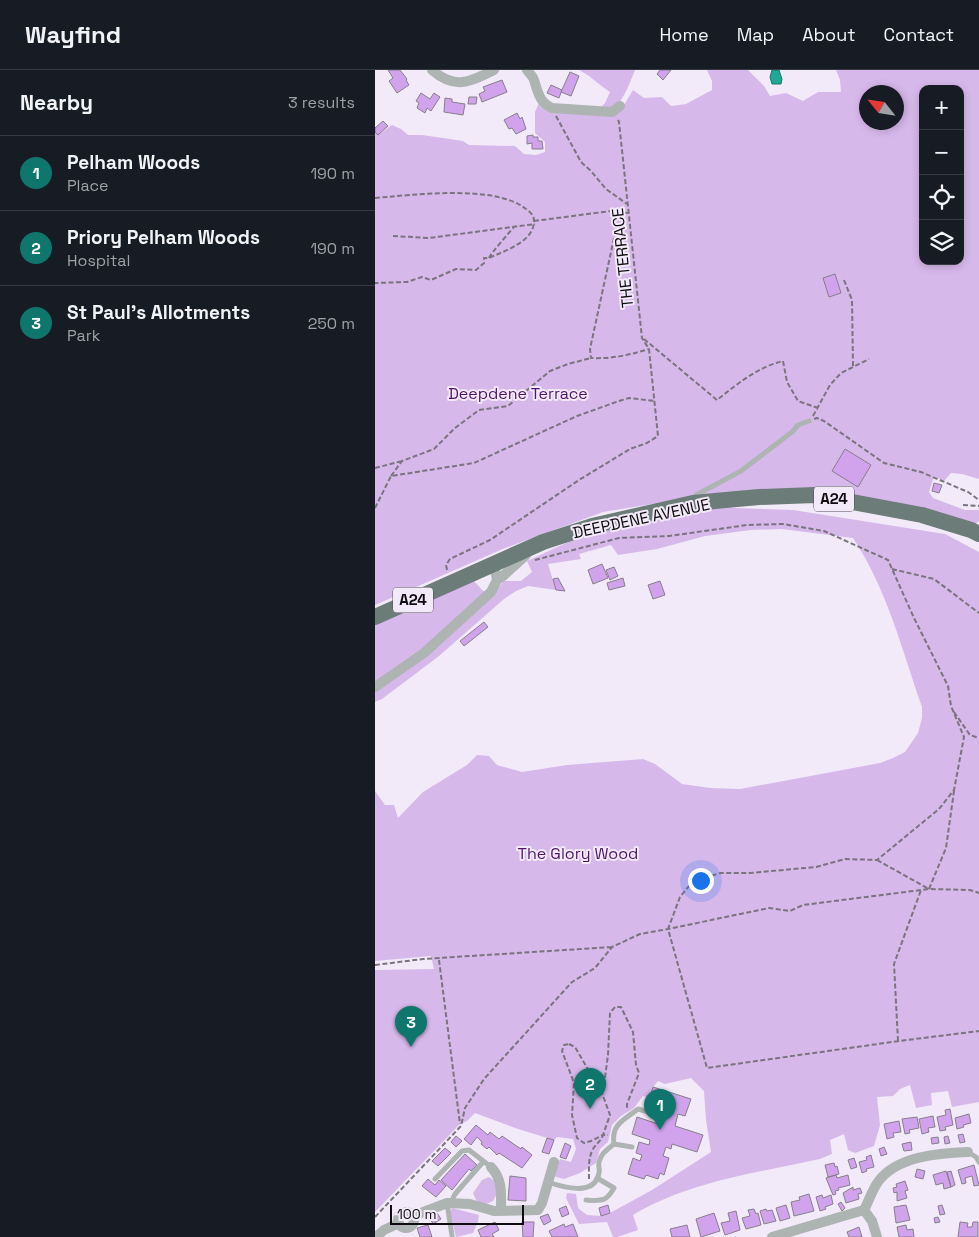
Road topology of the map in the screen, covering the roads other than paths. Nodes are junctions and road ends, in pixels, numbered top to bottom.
1 (432, 70) edge
2 (494, 70) edge
3 (527, 70) edge
4 (616, 109) road end
5 (809, 421) road end
6 (693, 503) junction
7 (979, 534) edge
8 (543, 542) junction
9 (496, 572) junction
10 (375, 617) edge
11 (375, 687) edge
12 (652, 1113) dead end
13 (614, 1144) junction
14 (632, 1147) dead end
15 (968, 1152) joint
16 (553, 1162) dead end
17 (979, 1162) edge
18 (487, 1164) junction
19 (597, 1178) junction
20 (435, 1179) dead end
21 (547, 1182) junction
22 (587, 1200) dead end
23 (449, 1203) junction
24 (501, 1210) junction
25 (864, 1210) junction
26 (787, 1234) edge
27 (452, 1236) edge
28 (375, 1237) edge
29 (772, 1237) edge
30 (877, 1237) edge

1 - 2 street
3 - 4 street
5 - 6 lane
6 - 7 highway, DEEPDENE AVENUE / A24
6 - 8 highway, DEEPDENE AVENUE / A24
8 - 9 highway, DEEPDENE AVENUE / A24
8 - 9 street
9 - 10 highway, DEEPDENE AVENUE / A24
9 - 11 street
12 - 13 lane
13 - 14 lane
13 - 19 lane
15 - 17 lane
15 - 25 street
16 - 21 street
18 - 20 lane
18 - 23 lane
18 - 24 street
19 - 21 lane
19 - 22 lane
21 - 24 street
23 - 24 street
23 - 27 lane
23 - 28 street
25 - 26 street
25 - 30 street
26 - 29 street

